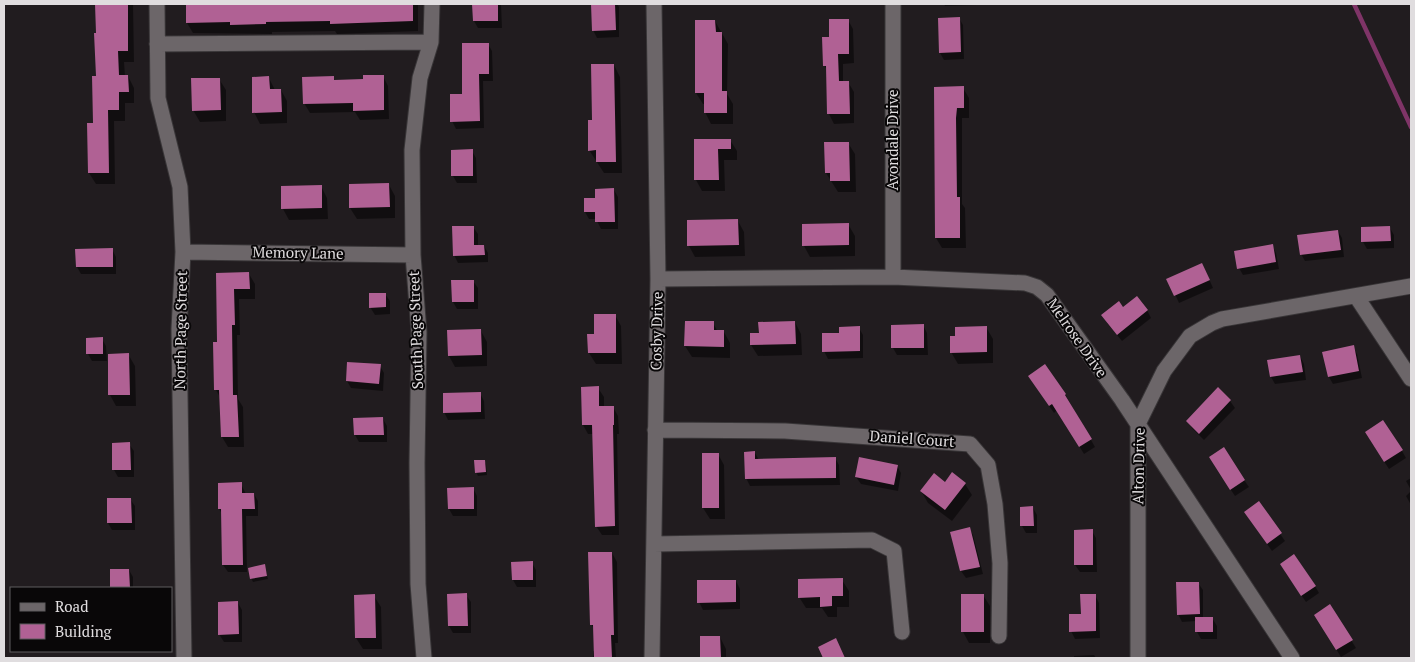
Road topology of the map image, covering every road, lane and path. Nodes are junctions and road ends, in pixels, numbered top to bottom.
1 (157, 4) edge
2 (432, 4) edge
3 (654, 4) edge
4 (893, 4) edge
5 (431, 42) junction
6 (157, 44) junction
7 (183, 252) junction
8 (413, 255) junction
9 (893, 277) junction
10 (658, 279) junction
11 (1411, 286) edge
12 (1356, 296) junction
13 (1411, 379) edge
14 (1138, 424) junction
15 (655, 430) junction
16 (654, 544) junction
17 (902, 632) dead end
18 (999, 636) dead end
19 (184, 658) edge
20 (424, 658) edge
21 (652, 658) edge
22 (1138, 658) edge
23 (1292, 658) edge

1 - 6 street, North Page Street
2 - 5 street, South Page Street
3 - 10 street, Cosby Drive
4 - 9 street, Avondale Drive
5 - 6 street
5 - 8 street, South Page Street
6 - 7 street, North Page Street
7 - 8 street, Memory Lane
7 - 19 street, North Page Street
8 - 20 street, South Page Street
9 - 10 street, Melrose Drive
9 - 14 street, Melrose Drive
10 - 15 street, Cosby Drive
11 - 12 street, Alton Drive
12 - 13 street
12 - 14 street, Alton Drive
14 - 22 street, Alton Drive
14 - 23 street, Melrose Drive
15 - 16 street, Cosby Drive
15 - 18 street, Daniel Court
16 - 17 street
16 - 21 street, Cosby Drive

